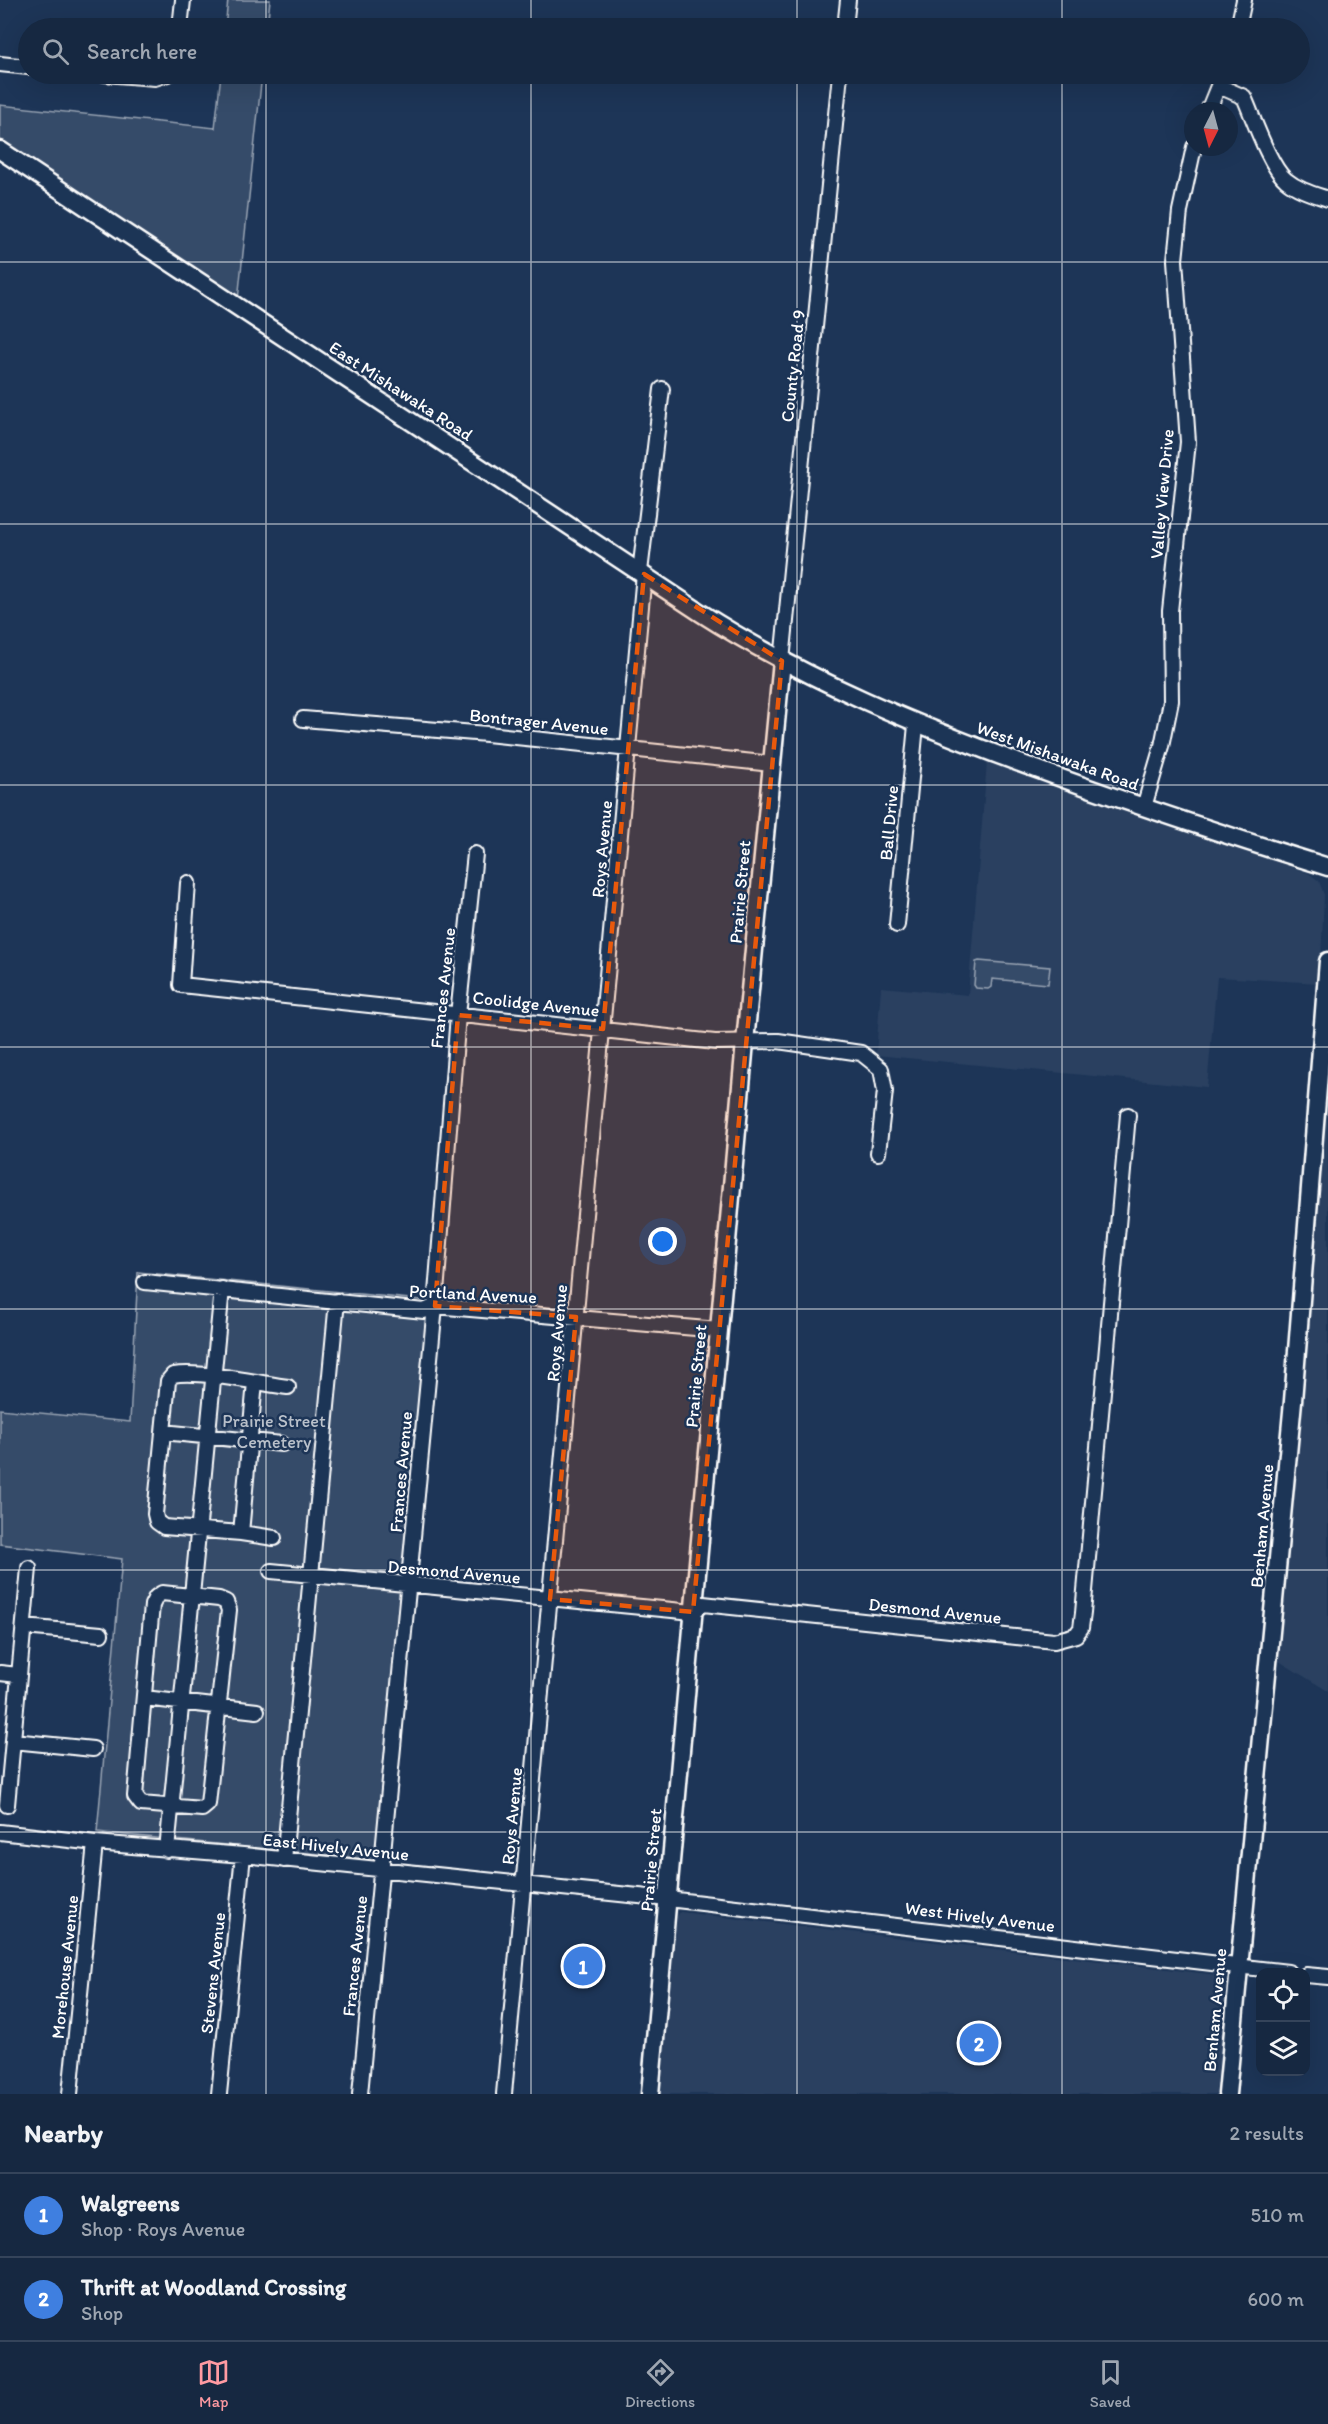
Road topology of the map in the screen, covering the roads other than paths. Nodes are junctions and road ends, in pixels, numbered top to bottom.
1 (183, 0) edge
2 (848, 0) edge
3 (1244, 0) edge
4 (181, 18) edge
5 (846, 18) edge
6 (1240, 18) edge
7 (0, 64) edge
8 (18, 66) edge
9 (839, 84) edge
10 (1219, 84) edge
11 (1226, 84) edge
12 (1212, 102) edge
13 (0, 150) edge
14 (1192, 156) edge
15 (1328, 199) edge
16 (662, 389) dead end
17 (642, 573) junction
18 (782, 661) junction
19 (303, 719) dead end
20 (916, 725) junction
21 (629, 749) junction
22 (772, 764) junction
23 (1144, 807) junction
24 (475, 854) dead end
25 (1328, 867) edge
26 (188, 883) dead end
27 (897, 925) dead end
28 (1328, 961) edge
29 (458, 1015) junction
30 (603, 1029) junction
31 (745, 1042) junction
32 (1128, 1115) dead end
33 (878, 1154) dead end
34 (145, 1282) dead end
35 (222, 1289) junction
36 (337, 1301) junction
37 (435, 1306) junction
38 (576, 1317) junction
39 (720, 1330) junction
40 (213, 1377) junction
41 (255, 1382) junction
42 (288, 1387) dead end
43 (163, 1432) junction
44 (208, 1435) junction
45 (249, 1440) junction
46 (282, 1444) dead end
47 (199, 1529) junction
48 (241, 1533) junction
49 (274, 1538) dead end
50 (29, 1568) dead end
51 (271, 1571) dead end
52 (311, 1576) junction
53 (408, 1586) junction
54 (191, 1596) junction
55 (550, 1599) junction
56 (693, 1612) junction
57 (24, 1627) junction
58 (101, 1634) dead end
59 (0, 1673) edge
60 (18, 1675) junction
61 (144, 1698) junction
62 (182, 1701) junction
63 (218, 1706) junction
64 (257, 1711) dead end
65 (13, 1741) junction
66 (93, 1749) dead end
67 (7, 1804) dead end
68 (172, 1806) junction
69 (0, 1832) edge
70 (95, 1843) junction
71 (167, 1850) junction
72 (243, 1855) junction
73 (284, 1860) junction
74 (382, 1871) junction
75 (524, 1884) junction
76 (668, 1899) junction
77 (1239, 1967) junction
78 (1256, 1969) edge
79 (1310, 1975) edge
80 (1328, 1977) edge
81 (70, 2094) edge
82 (219, 2094) edge
83 (360, 2094) edge
84 (504, 2094) edge
85 (650, 2094) edge
86 (1227, 2094) edge

1 - 4 street
2 - 5 street
3 - 6 street
7 - 8 street
9 - 18 street, County Road 9
10 - 12 street
11 - 15 street
13 - 17 main road, East Mishawaka Road
14 - 23 street, Valley View Drive
16 - 17 street, Roys Avenue
17 - 18 main road, East Mishawaka Road
17 - 21 street, Roys Avenue
18 - 20 main road, West Mishawaka Road
18 - 22 main road, Prairie Street
19 - 21 street, Bontrager Avenue
20 - 23 main road, West Mishawaka Road
20 - 27 street, Ball Drive
21 - 22 street, Bontrager Avenue
21 - 30 street, Roys Avenue
22 - 31 main road, Prairie Street
23 - 25 main road, West Mishawaka Road
24 - 29 street, Frances Avenue
26 - 29 street, Coolidge Avenue
28 - 77 main road, Benham Avenue
29 - 30 street, Coolidge Avenue
29 - 37 street, Frances Avenue
30 - 31 street, Coolidge Avenue
30 - 38 street, Roys Avenue
31 - 33 street, Coolidge Avenue
31 - 39 main road, Prairie Street
32 - 56 street, Desmond Avenue
34 - 35 street, Portland Avenue
35 - 36 street, Portland Avenue
35 - 40 street
36 - 37 street, Portland Avenue
36 - 52 street
37 - 38 street, Portland Avenue
37 - 53 street, Frances Avenue
38 - 39 street, Portland Avenue
38 - 55 street, Roys Avenue
39 - 56 main road, Prairie Street
40 - 41 street
40 - 43 street
40 - 44 street
41 - 42 street
41 - 45 street
43 - 44 street
43 - 47 street
44 - 45 street
44 - 47 street
45 - 46 street
45 - 48 street
47 - 48 street
47 - 54 street
48 - 49 street
50 - 57 street
51 - 52 street, Desmond Avenue
52 - 53 street, Desmond Avenue
52 - 73 street
53 - 55 street, Desmond Avenue
53 - 74 street, Frances Avenue
54 - 61 street
54 - 62 street
54 - 63 street
55 - 56 street, Desmond Avenue
55 - 75 street, Roys Avenue
56 - 76 main road, Prairie Street
57 - 58 street
57 - 60 street
59 - 60 street
60 - 65 street
61 - 62 street
61 - 68 street
62 - 63 street
62 - 68 street
63 - 64 street
63 - 68 street
65 - 66 street
65 - 67 street
68 - 71 street
69 - 70 street, East Hively Avenue
70 - 71 street, East Hively Avenue
70 - 81 street, Morehouse Avenue
71 - 72 street, East Hively Avenue
72 - 73 street, East Hively Avenue
72 - 82 street, Stevens Avenue
73 - 74 street, East Hively Avenue
74 - 75 street, East Hively Avenue
74 - 83 street, Frances Avenue
75 - 76 street, East Hively Avenue
75 - 84 street, Roys Avenue
76 - 77 street, West Hively Avenue
76 - 85 main road, Prairie Street
77 - 78 street, West Hively Avenue
77 - 86 main road, Benham Avenue
79 - 80 street

